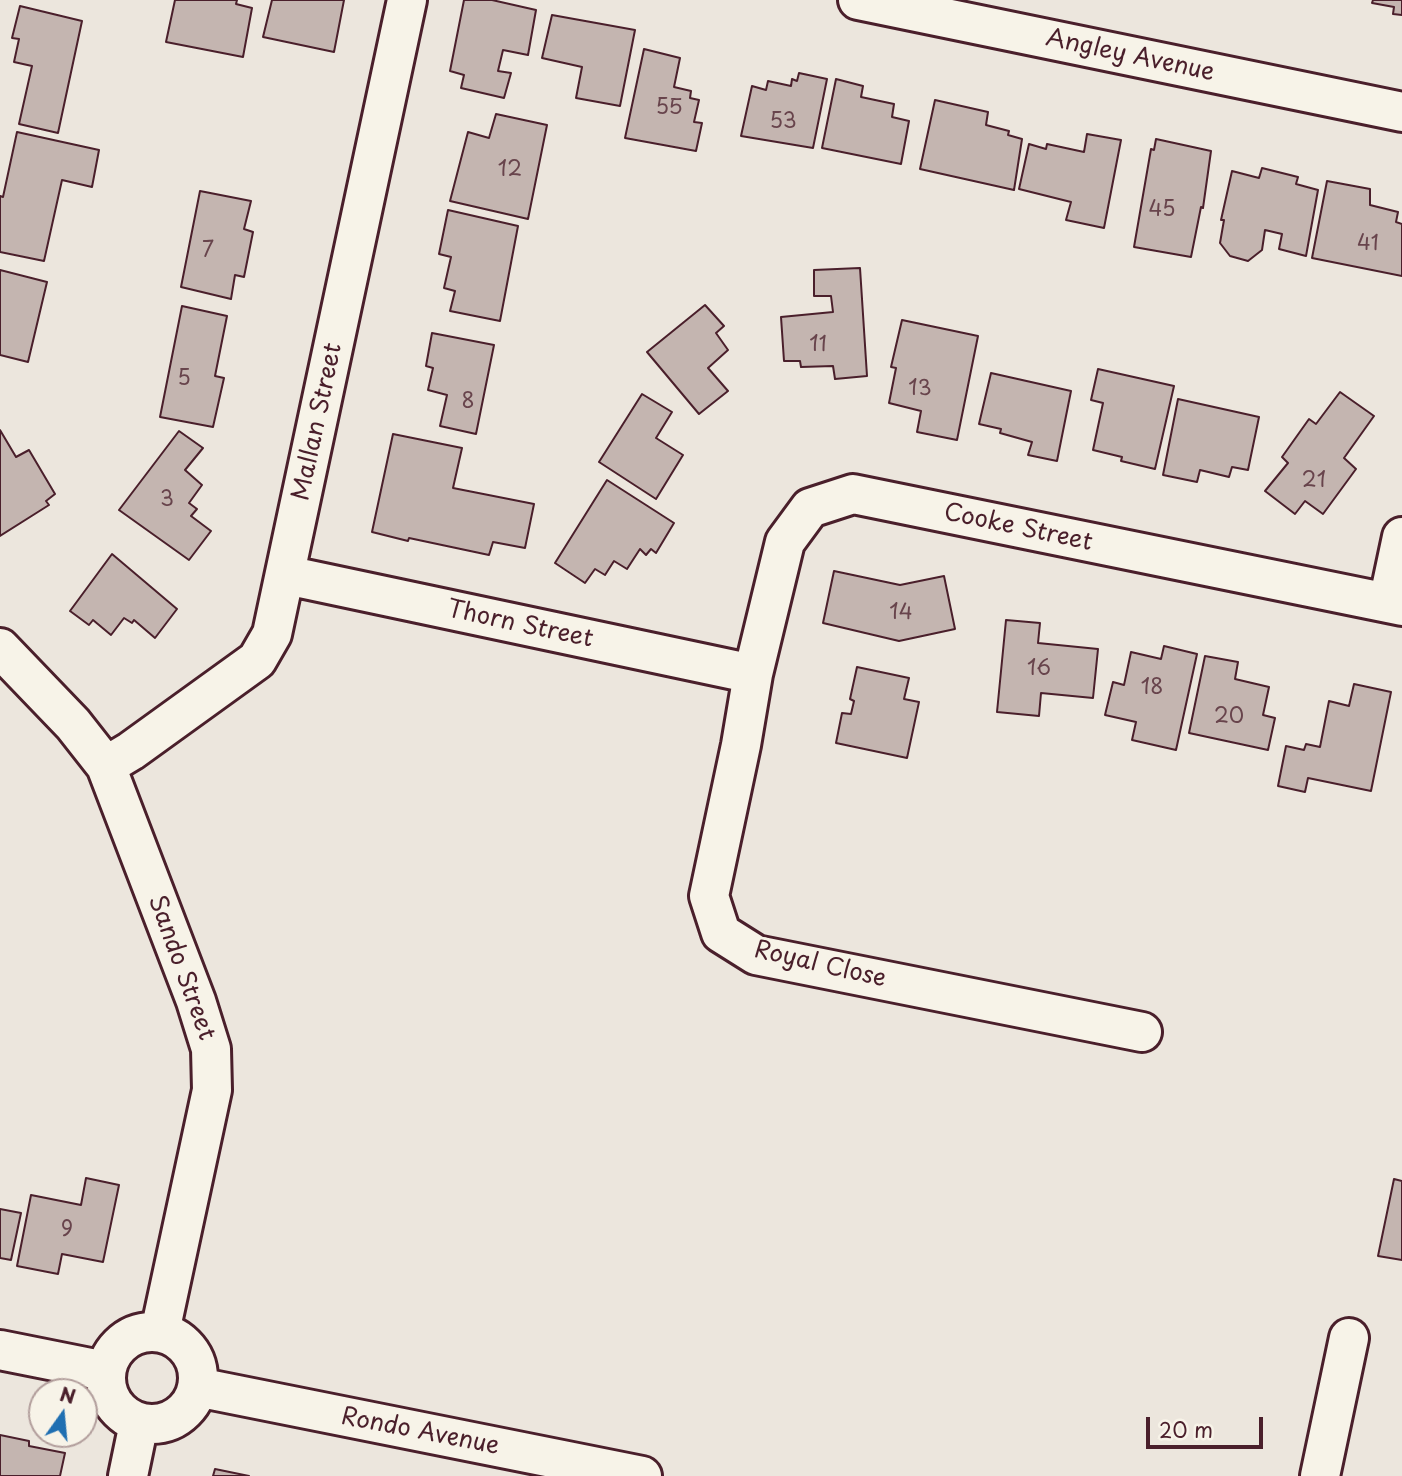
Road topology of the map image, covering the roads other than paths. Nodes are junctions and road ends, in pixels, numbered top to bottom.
1 (407, 0) edge
2 (858, 0) edge
3 (1402, 112) edge
4 (1402, 537) edge
5 (286, 575) junction
6 (1395, 605) edge
7 (0, 648) edge
8 (753, 674) junction
9 (106, 765) junction
10 (1142, 1032) dead end
11 (160, 1332) junction
12 (1349, 1338) dead end
13 (0, 1350) edge
14 (105, 1371) junction
15 (197, 1387) junction
16 (139, 1423) junction
17 (128, 1476) edge
18 (642, 1476) edge
19 (1320, 1476) edge

1 - 5 street, Mallan Street
2 - 3 street, Angley Avenue
4 - 6 street
5 - 8 street, Thorn Street
5 - 9 street, Mallan Street
6 - 8 street, Cooke Street
7 - 9 street, Sando Street
8 - 10 street, Royal Close
9 - 11 street, Sando Street
11 - 14 street
11 - 15 street
12 - 19 street
13 - 14 street
14 - 16 street
15 - 16 street
15 - 18 street, Rondo Avenue
16 - 17 street

